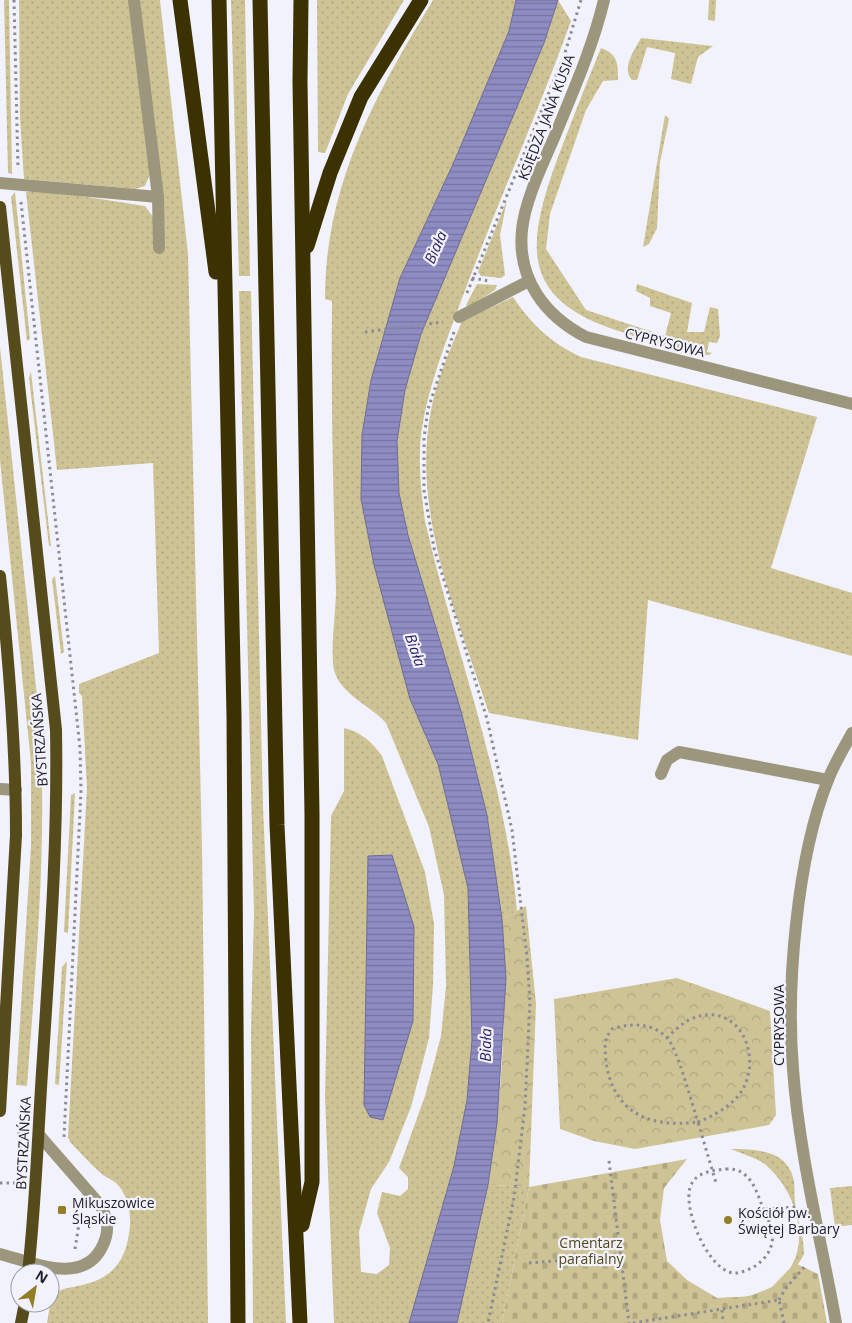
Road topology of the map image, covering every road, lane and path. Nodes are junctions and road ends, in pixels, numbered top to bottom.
1 (134, 0) edge
2 (180, 0) edge
3 (219, 0) edge
4 (260, 0) edge
5 (301, 0) edge
6 (421, 0) edge
7 (581, 0) edge
8 (604, 0) edge
9 (0, 183) edge
10 (158, 197) junction
11 (0, 207) edge
12 (522, 246) joint
13 (159, 248) dead end
14 (303, 259) junction
15 (529, 281) junction
16 (454, 319) junction
17 (364, 332) dead end
18 (226, 342) junction
19 (852, 404) edge
20 (0, 576) edge
21 (852, 733) edge
22 (661, 774) dead end
23 (828, 780) junction
24 (0, 790) edge
25 (16, 790) junction
26 (667, 1038) junction
27 (0, 1111) edge
28 (698, 1122) junction
29 (39, 1135) junction
30 (609, 1161) dead end
31 (713, 1170) junction
32 (716, 1183) dead end
33 (814, 1204) junction
34 (764, 1209) junction
35 (742, 1217) dead end
36 (298, 1246) junction
37 (0, 1254) edge
38 (622, 1256) junction
39 (824, 1258) junction
40 (20, 1263) edge
41 (29, 1263) edge
42 (529, 1263) dead end
43 (60, 1268) edge
44 (779, 1300) junction
45 (722, 1310) junction
46 (238, 1323) edge
47 (300, 1323) edge
48 (488, 1323) edge
49 (629, 1323) edge
50 (633, 1323) edge
51 (723, 1323) edge
52 (784, 1323) edge
53 (836, 1323) edge

1 - 10 street
2 - 18 highway
3 - 18 highway
4 - 36 highway
5 - 14 highway
6 - 14 highway
7 - 16 path
8 - 12 street, KSIĘDZA JANA KUSIA
9 - 10 street
10 - 13 street
11 - 29 main road, BYSTRZAŃSKA
12 - 15 street, CYPRYSOWA
14 - 36 highway
15 - 16 street
15 - 19 street, CYPRYSOWA
16 - 17 path
16 - 48 path
18 - 46 highway
20 - 25 main road, BYSTRZAŃSKA
21 - 23 street, CYPRYSOWA
22 - 23 street
23 - 33 street, CYPRYSOWA
24 - 25 street
25 - 27 main road, BYSTRZAŃSKA
26 - 28 path
26 - 28 path
26 - 28 path
28 - 31 path
29 - 41 main road, BYSTRZAŃSKA
29 - 43 street
30 - 38 path
31 - 32 path
31 - 34 path
31 - 34 path
33 - 34 path
33 - 39 street, CYPRYSOWA
34 - 35 path
36 - 47 highway
37 - 40 street
38 - 42 path
38 - 49 path
39 - 44 path
39 - 53 street, CYPRYSOWA
44 - 45 path
44 - 52 path
45 - 50 path
45 - 51 path

